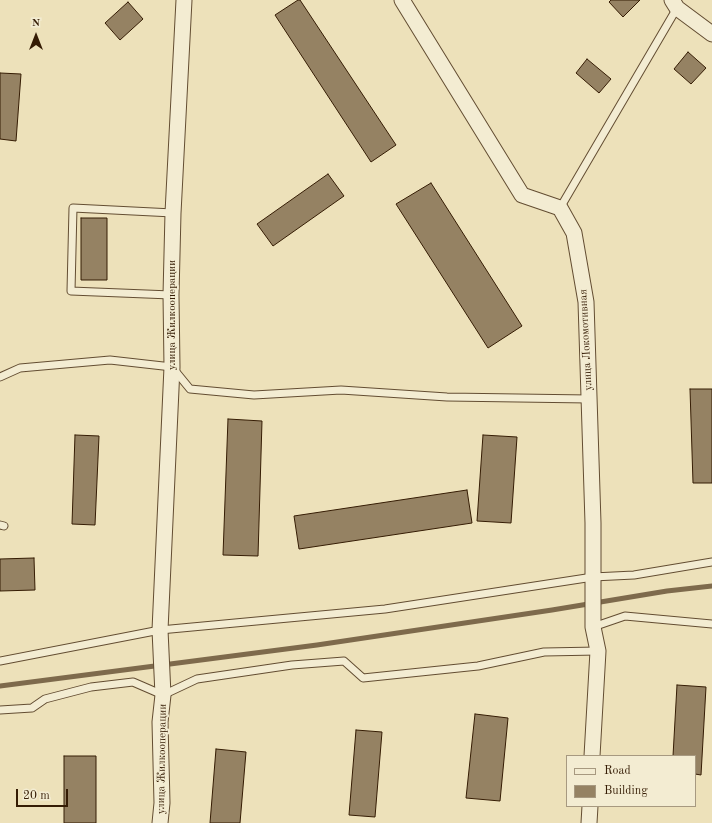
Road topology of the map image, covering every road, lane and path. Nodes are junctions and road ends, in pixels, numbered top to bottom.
1 (184, 0) edge
2 (402, 0) edge
3 (675, 4) edge
4 (712, 34) edge
5 (560, 208) junction
6 (173, 213) junction
7 (171, 295) junction
8 (172, 367) junction
9 (0, 377) edge
10 (589, 399) junction
11 (712, 562) edge
12 (593, 577) junction
13 (712, 624) edge
14 (593, 627) junction
15 (160, 630) junction
16 (598, 651) junction
17 (0, 661) edge
18 (163, 694) junction
19 (0, 710) edge
20 (592, 755) edge
21 (590, 807) edge
22 (160, 823) edge
23 (589, 823) edge

1 - 6 street, улица Жилкооперации
2 - 5 street
3 - 4 street
3 - 5 lane
5 - 10 street, улица Локомотивная
6 - 7 street, улица Жилкооперации
6 - 7 lane
7 - 8 street, улица Жилкооперации
8 - 9 lane
8 - 10 lane
8 - 15 street, улица Жилкооперации
10 - 12 street, улица Локомотивная
11 - 12 lane
12 - 14 street, улица Локомотивная
12 - 15 lane
13 - 14 lane
14 - 16 street
15 - 17 lane
15 - 18 street, улица Жилкооперации
16 - 18 lane
16 - 20 street
18 - 19 lane
18 - 22 street, улица Жилкооперации
21 - 23 street

